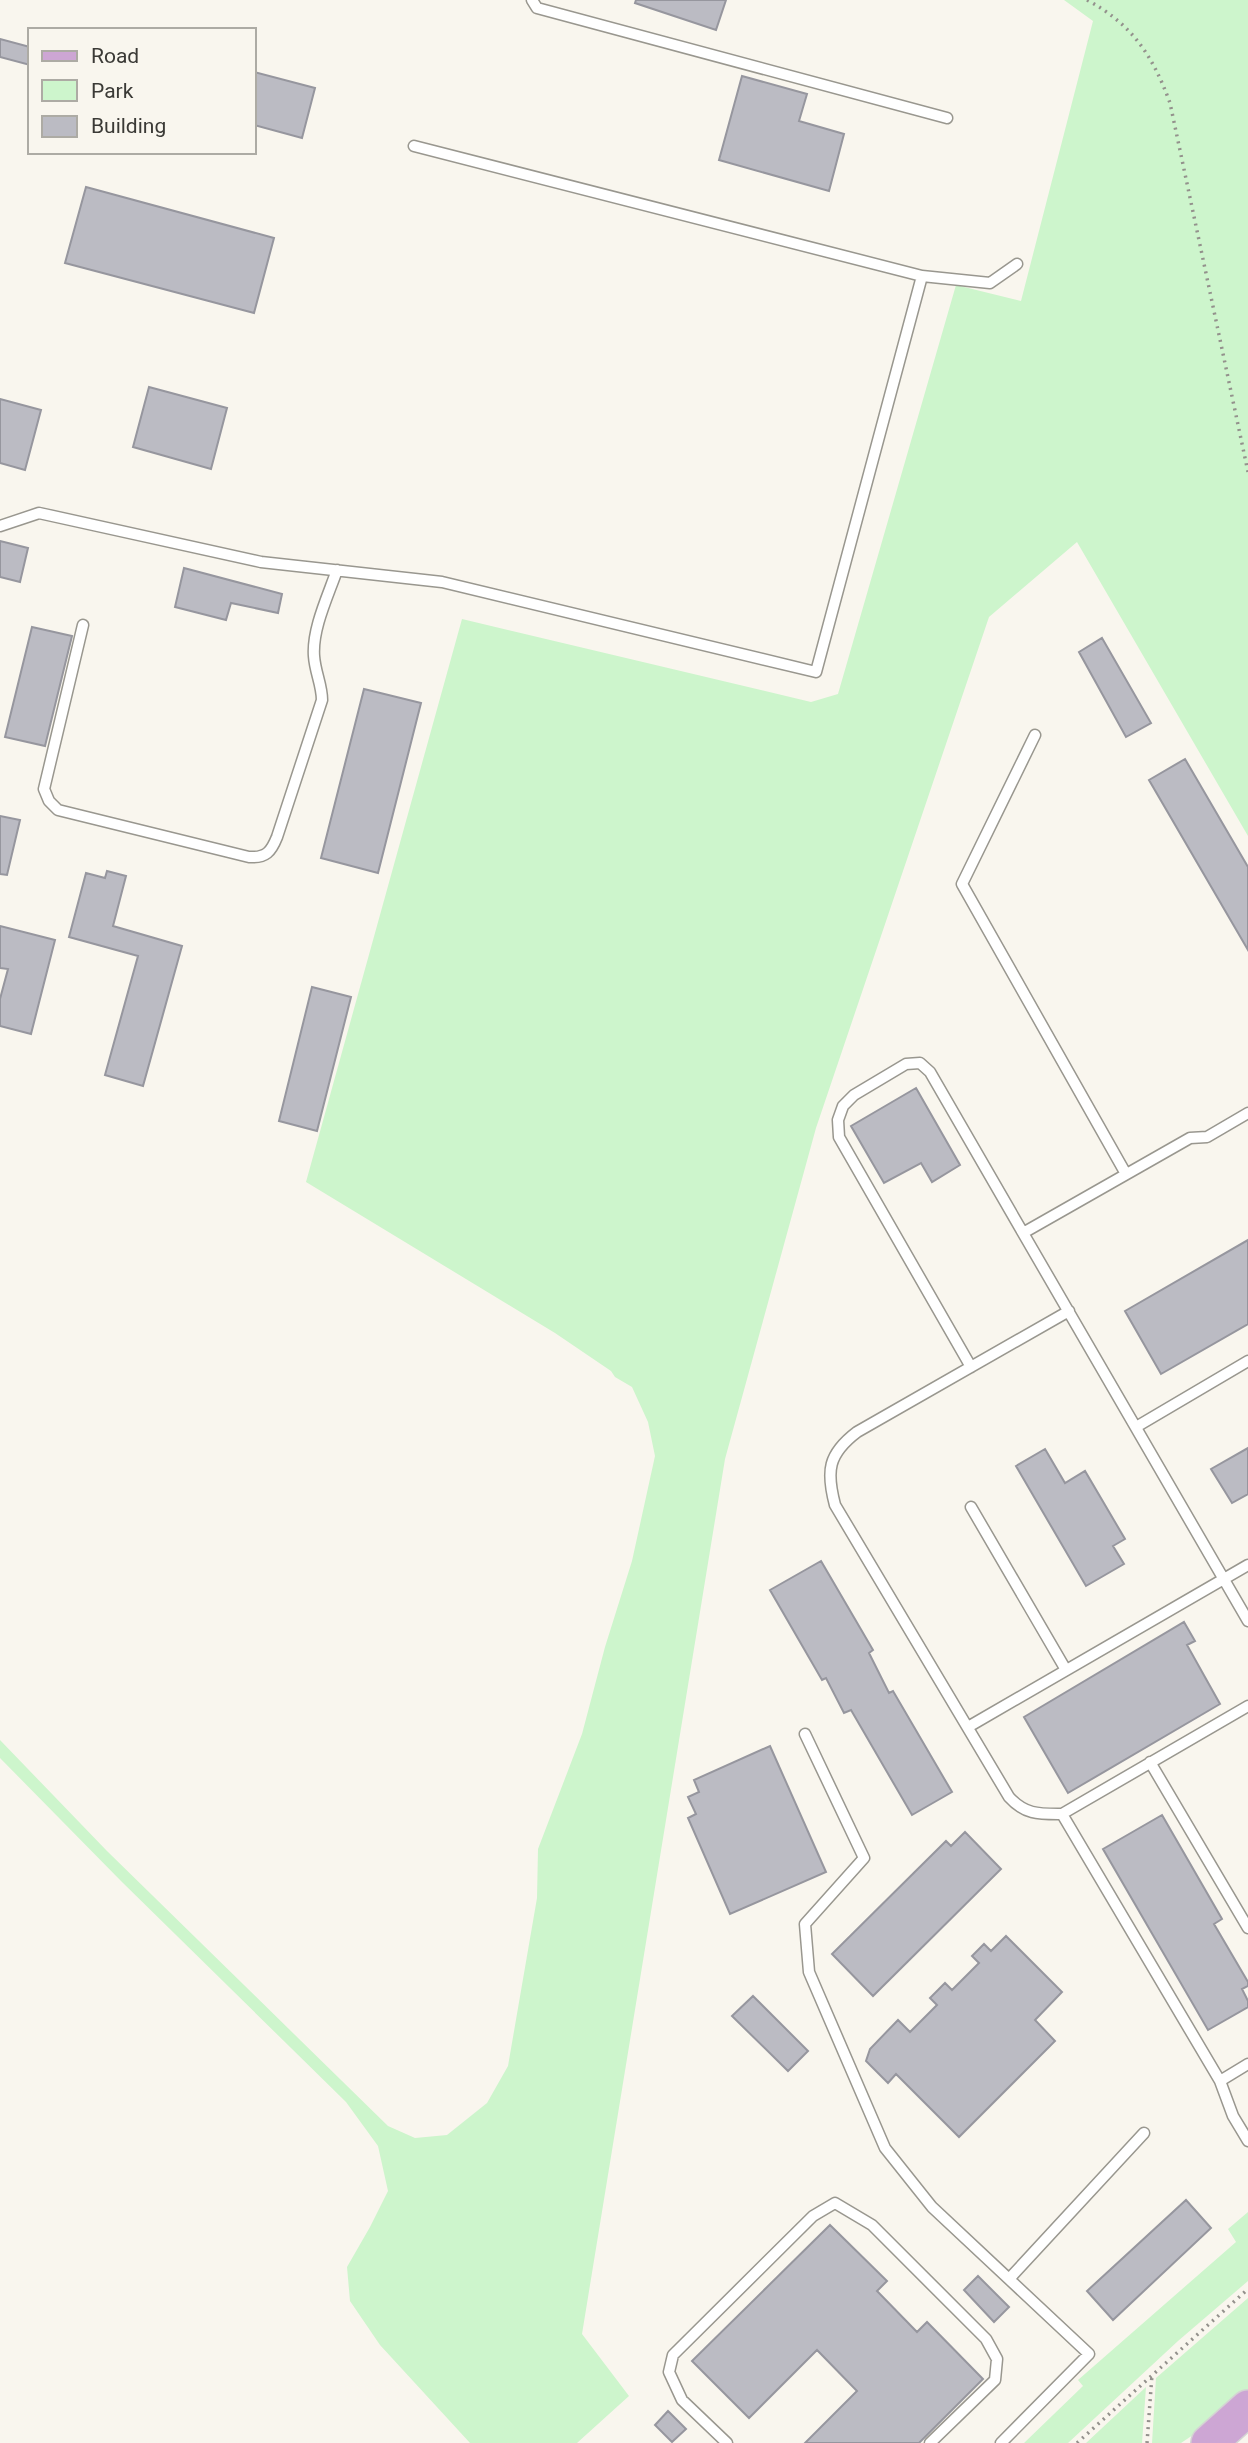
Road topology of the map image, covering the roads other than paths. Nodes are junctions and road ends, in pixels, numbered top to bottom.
1 (532, 0) edge
2 (947, 118) dead end
3 (414, 146) dead end
4 (1017, 264) dead end
5 (922, 276) junction
6 (0, 526) edge
7 (337, 570) junction
8 (83, 625) dead end
9 (1035, 735) dead end
10 (1248, 1113) edge
11 (1126, 1174) junction
12 (1023, 1233) junction
13 (1069, 1311) junction
14 (1248, 1361) edge
15 (971, 1367) junction
16 (1136, 1427) junction
17 (971, 1507) dead end
18 (1248, 1565) edge
19 (1223, 1579) junction
20 (1248, 1621) edge
21 (1066, 1670) junction
22 (1248, 1706) edge
23 (968, 1727) junction
24 (805, 1734) dead end
25 (1150, 1762) junction
26 (1062, 1814) junction
27 (1248, 1928) edge
28 (1248, 2064) edge
29 (1220, 2081) junction
30 (1144, 2133) dead end
31 (1248, 2141) edge
32 (1009, 2279) junction
33 (1248, 2408) edge
34 (727, 2443) edge
35 (930, 2443) edge
36 (1001, 2443) edge
37 (1209, 2443) edge

1 - 2 lane
3 - 5 lane
4 - 5 lane
5 - 7 lane
6 - 7 lane
7 - 8 lane
9 - 11 lane
10 - 11 lane
11 - 12 lane
12 - 13 lane
12 - 15 lane
13 - 15 lane
13 - 16 lane
14 - 16 lane
15 - 23 lane
16 - 19 lane
17 - 21 lane
18 - 19 lane
19 - 20 lane
19 - 21 lane
21 - 23 lane
22 - 25 lane
23 - 26 lane
24 - 32 lane
25 - 26 lane
25 - 27 lane
26 - 29 lane
28 - 29 lane
29 - 31 lane
30 - 32 lane
32 - 36 lane
33 - 37 main road
34 - 35 lane

